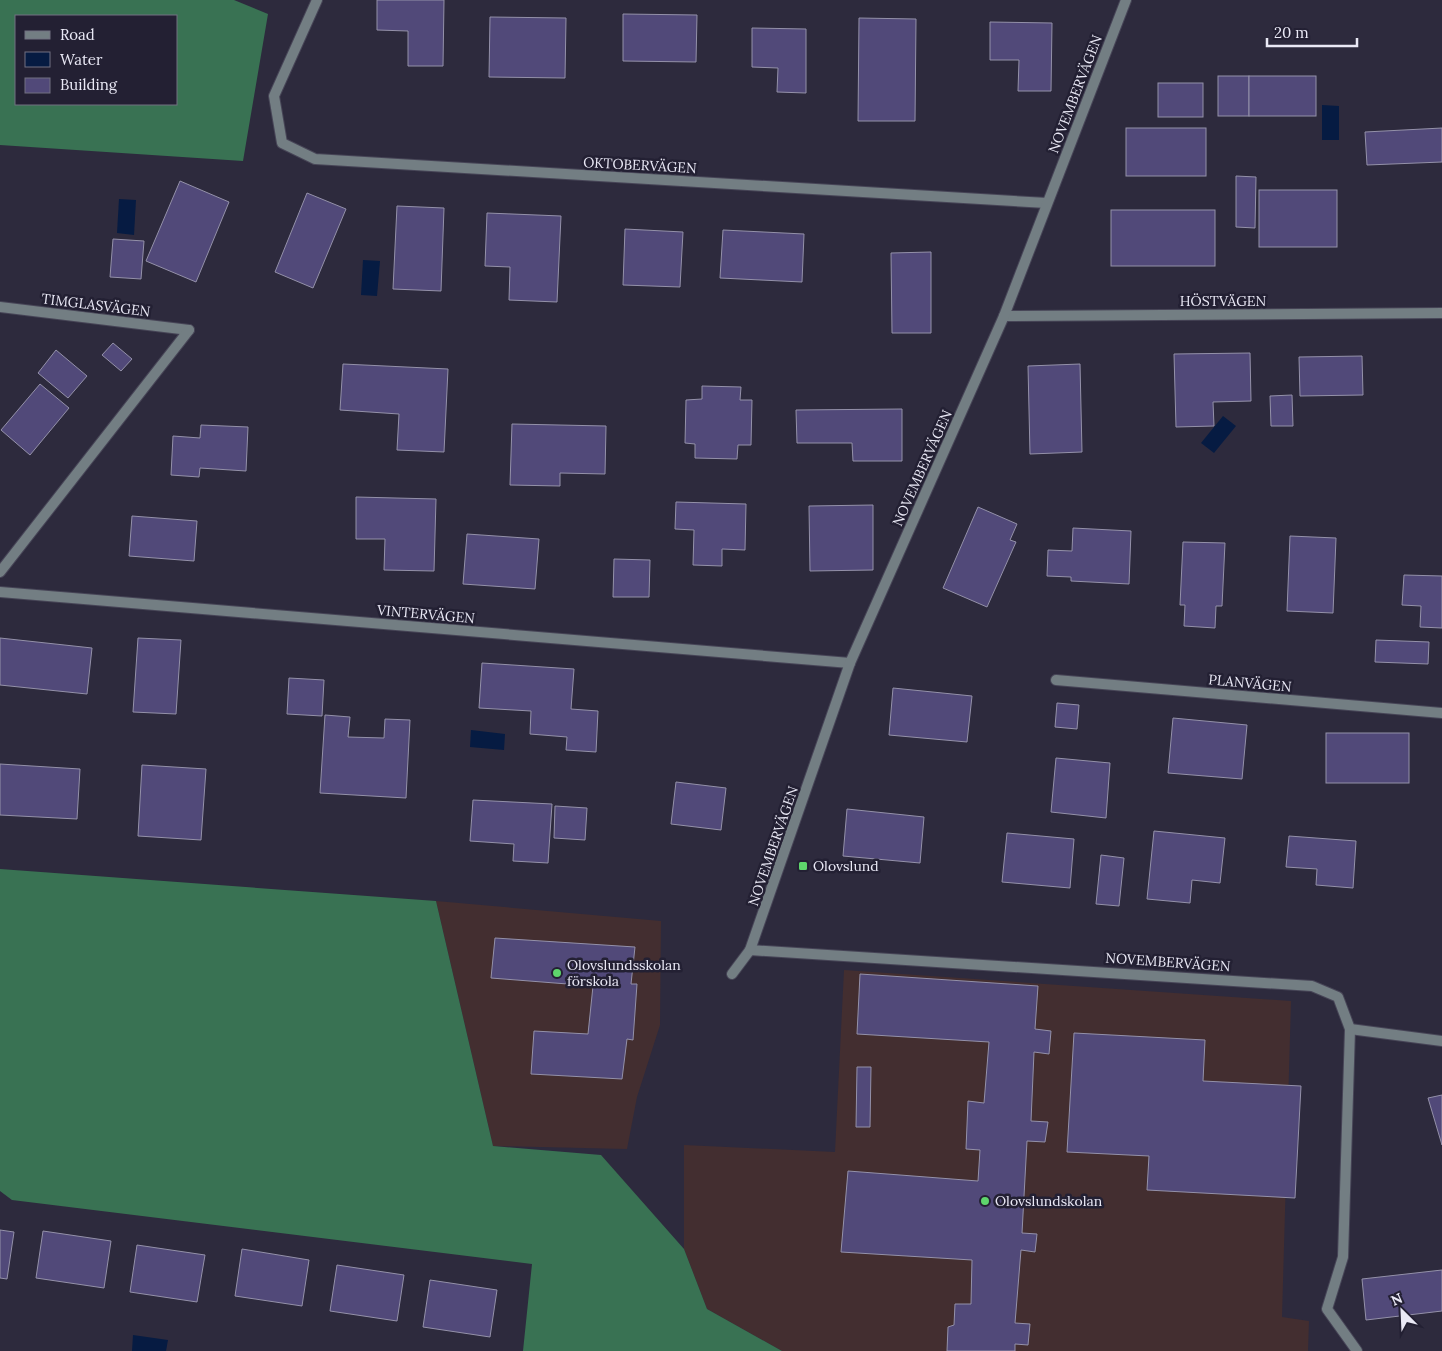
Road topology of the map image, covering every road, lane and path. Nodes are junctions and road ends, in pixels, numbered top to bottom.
1 (317, 0) edge
2 (1126, 0) edge
3 (1047, 203) junction
4 (0, 307) edge
5 (1442, 313) edge
6 (1004, 316) junction
7 (0, 572) edge
8 (0, 592) edge
9 (850, 663) junction
10 (1056, 680) dead end
11 (1442, 713) edge
12 (750, 950) junction
13 (732, 974) dead end
14 (1350, 1029) junction
15 (1442, 1041) edge
16 (1357, 1351) edge

1 - 3 street, OKTOBERVÄGEN
2 - 3 street, NOVEMBERVÄGEN
3 - 6 street, NOVEMBERVÄGEN
4 - 7 street, TIMGLASVÄGEN
5 - 6 street, HÖSTVÄGEN
6 - 9 street, NOVEMBERVÄGEN
8 - 9 street, VINTERVÄGEN
9 - 12 street, NOVEMBERVÄGEN
10 - 11 street, PLANVÄGEN
12 - 13 street, NOVEMBERVÄGEN
12 - 14 street, NOVEMBERVÄGEN
14 - 15 street
14 - 16 street, NOVEMBERVÄGEN

